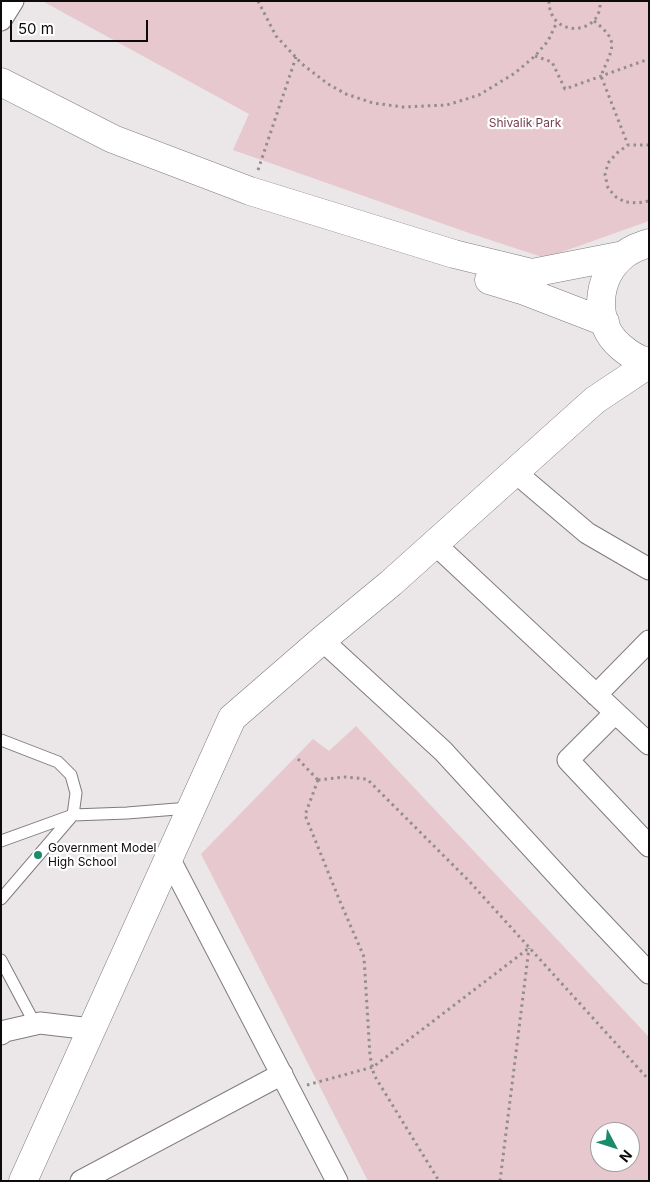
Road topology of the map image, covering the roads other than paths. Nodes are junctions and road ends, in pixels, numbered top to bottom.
1 (13, 1) edge
2 (1, 20) edge
3 (1, 82) edge
4 (1, 97) edge
5 (649, 243) edge
6 (624, 255) junction
7 (605, 322) junction
8 (649, 363) edge
9 (515, 472) junction
10 (434, 544) junction
11 (649, 569) edge
12 (322, 640) junction
13 (649, 641) edge
14 (596, 695) junction
15 (615, 713) junction
16 (1, 740) edge
17 (649, 744) edge
18 (191, 807) junction
19 (73, 815) junction
20 (1, 841) edge
21 (649, 846) edge
22 (169, 858) junction
23 (1, 899) edge
24 (1, 960) edge
25 (649, 973) edge
26 (35, 1024) junction
27 (92, 1029) junction
28 (1, 1034) edge
29 (286, 1082) junction
30 (23, 1181) edge
31 (81, 1181) edge
32 (337, 1181) edge

1 - 2 street
3 - 6 street
4 - 7 street
5 - 6 street
6 - 7 street
7 - 8 street
8 - 9 street
9 - 10 street
9 - 11 street
10 - 12 street
10 - 14 street
12 - 18 street
12 - 25 street
13 - 14 street
14 - 15 street
15 - 17 street
15 - 21 street
16 - 19 lane
18 - 19 lane
18 - 22 street
19 - 20 lane
19 - 23 lane
22 - 27 street
22 - 29 street
24 - 26 lane
26 - 27 street
26 - 28 street
27 - 30 street
29 - 31 street
29 - 32 street

